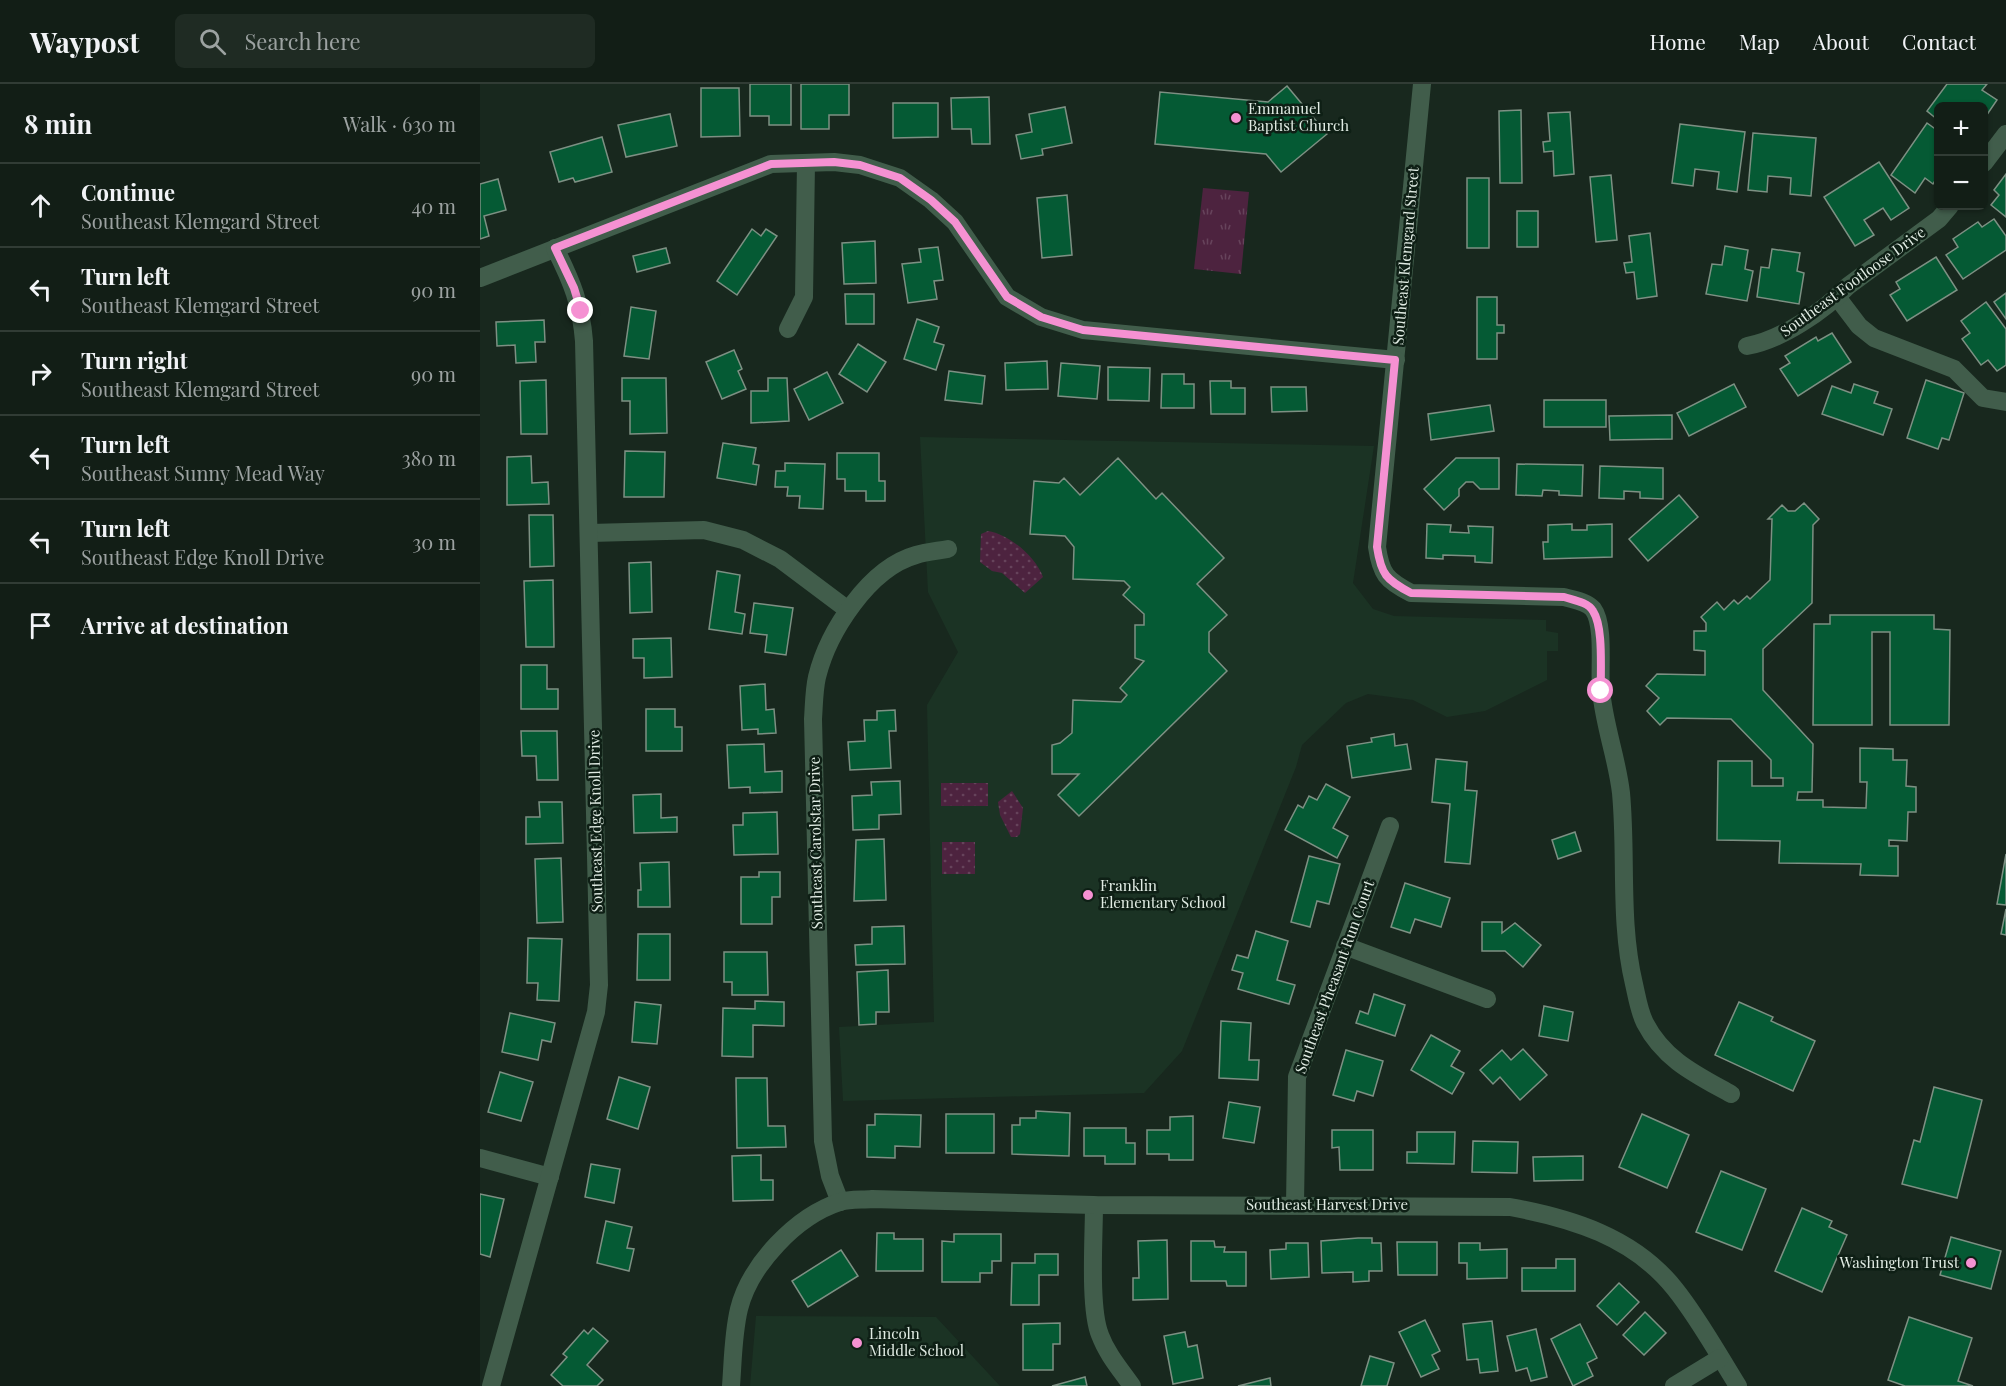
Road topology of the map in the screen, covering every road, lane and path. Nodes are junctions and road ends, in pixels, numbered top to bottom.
1 (1422, 84) edge
2 (2006, 134) edge
3 (1988, 157) edge
4 (806, 163) junction
5 (1947, 210) edge
6 (555, 248) junction
7 (480, 278) edge
8 (1837, 297) junction
9 (788, 328) dead end
10 (1747, 346) dead end
11 (1395, 360) junction
12 (2006, 402) edge
13 (590, 533) junction
14 (948, 549) dead end
15 (848, 610) junction
16 (1390, 826) dead end
17 (1345, 946) junction
18 (1487, 999) dead end
19 (1731, 1094) dead end
20 (480, 1158) edge
21 (550, 1177) junction
22 (840, 1202) junction
23 (1295, 1204) junction
24 (1094, 1205) junction
25 (1720, 1358) junction
26 (491, 1386) edge
27 (731, 1386) edge
28 (1132, 1386) edge
29 (1674, 1386) edge
30 (1738, 1386) edge

1 - 11 street, Southeast Klemgard Street
2 - 3 street
4 - 6 street
4 - 9 street
4 - 11 street
5 - 8 street, Southeast Footloose Drive
6 - 7 street
6 - 13 street, Southeast Edge Knoll Drive
8 - 10 street, Southeast Footloose Drive
8 - 12 street
11 - 19 street, Southeast Klemgard Street
13 - 15 street
13 - 21 street, Southeast Edge Knoll Drive
14 - 15 street, Southeast Carolstar Drive
15 - 22 street, Southeast Carolstar Drive
16 - 17 street, Southeast Pheasant Run Court
17 - 18 street
17 - 23 street, Southeast Pheasant Run Court
20 - 21 street
21 - 26 street, Southeast Edge Knoll Drive
22 - 24 street, Southeast Harvest Drive
22 - 27 street
23 - 24 street, Southeast Harvest Drive
23 - 25 street, Southeast Harvest Drive
24 - 28 street
25 - 29 street
25 - 30 street, Southeast Harvest Drive

